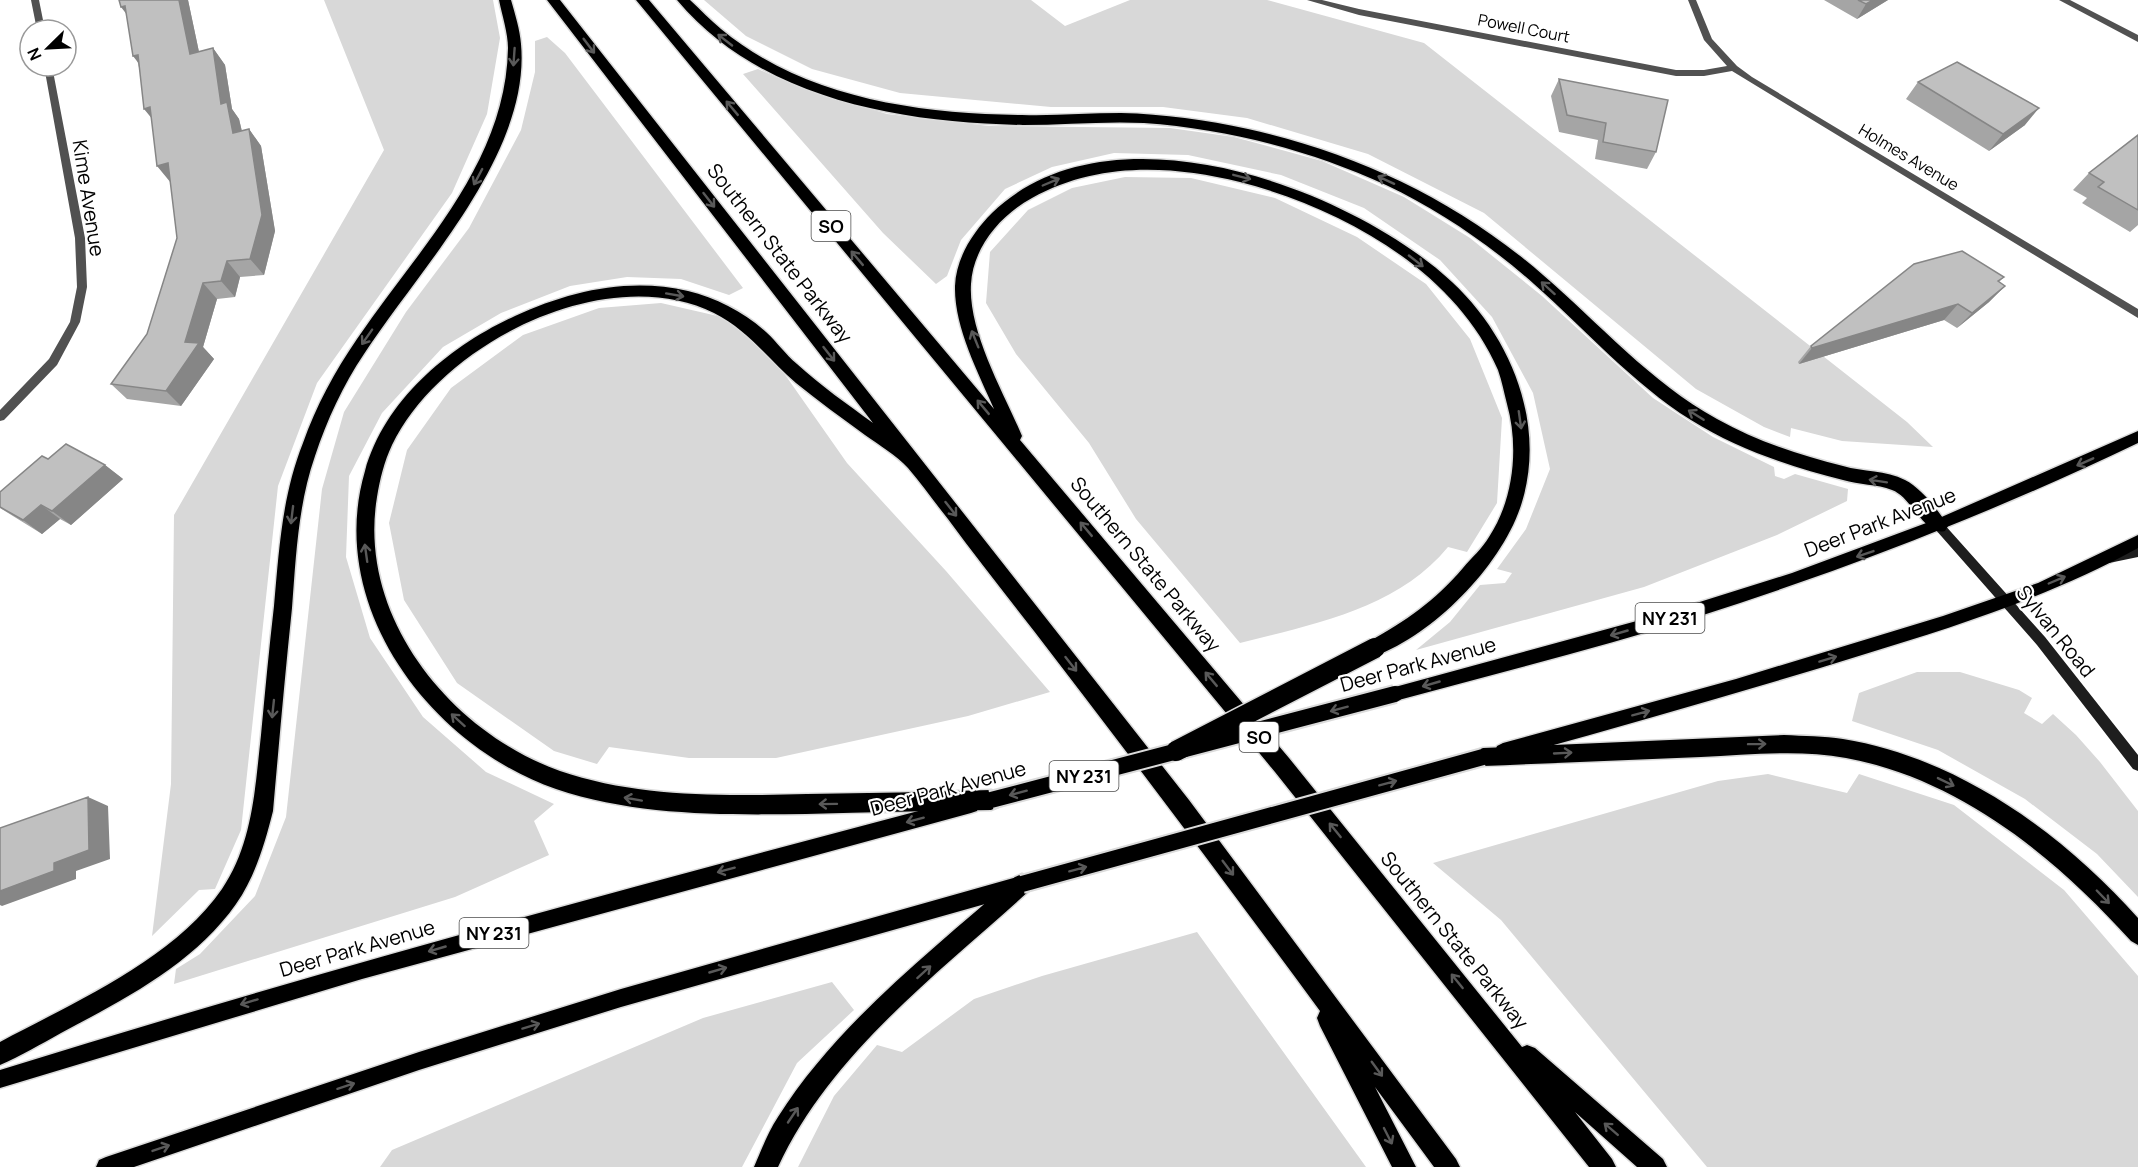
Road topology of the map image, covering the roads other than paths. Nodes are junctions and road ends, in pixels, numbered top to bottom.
1 (36, 0) edge
2 (505, 0) edge
3 (553, 0) edge
4 (642, 0) edge
5 (683, 0) edge
6 (1311, 0) edge
7 (1692, 0) edge
8 (2063, 0) edge
9 (39, 18) edge
10 (2138, 39) edge
11 (1734, 68) junction
12 (50, 78) edge
13 (2138, 314) edge
14 (0, 417) edge
15 (2138, 437) edge
16 (1021, 451) junction
17 (915, 463) junction
18 (1939, 526) junction
19 (2138, 541) edge
20 (2138, 552) edge
21 (2108, 558) junction
22 (2006, 601) junction
23 (1176, 751) junction
24 (1483, 757) junction
25 (2138, 765) edge
26 (991, 800) junction
27 (1022, 884) junction
28 (2138, 934) edge
29 (1305, 971) junction
30 (1494, 1027) junction
31 (0, 1054) edge
32 (0, 1079) edge
33 (106, 1167) edge
34 (766, 1167) edge
35 (1404, 1167) edge
36 (1448, 1167) edge
37 (1604, 1167) edge
38 (1655, 1167) edge

1 - 9 street
2 -> 31 highway
3 -> 17 highway, Southern State Parkway
16 -> 4 highway, Southern State Parkway / SO
18 -> 5 highway
6 - 11 street, Powell Court
7 - 11 street, Holmes Avenue
8 - 10 street
11 - 13 street, Holmes Avenue
12 - 14 street, Kime Avenue
15 -> 18 main road, Deer Park Avenue / NY 231
16 -> 23 highway, bridge
30 -> 16 highway, Southern State Parkway / SO
26 -> 17 highway
17 -> 29 highway, Southern State Parkway
18 - 22 street, Sylvan Road
18 -> 23 main road, Deer Park Avenue / NY 231, bridge
19 - 21 main road
20 - 21 street
22 -> 21 main road
24 -> 22 main road
22 - 25 street, Sylvan Road
23 -> 26 main road, Deer Park Avenue / NY 231, bridge
27 -> 24 main road, bridge
24 -> 28 highway
26 -> 32 main road, Deer Park Avenue / NY 231
33 -> 27 main road
34 -> 27 highway
29 -> 35 highway
29 -> 36 highway, Southern State Parkway
30 - 37 highway, Southern State Parkway / SO
38 -> 30 highway

